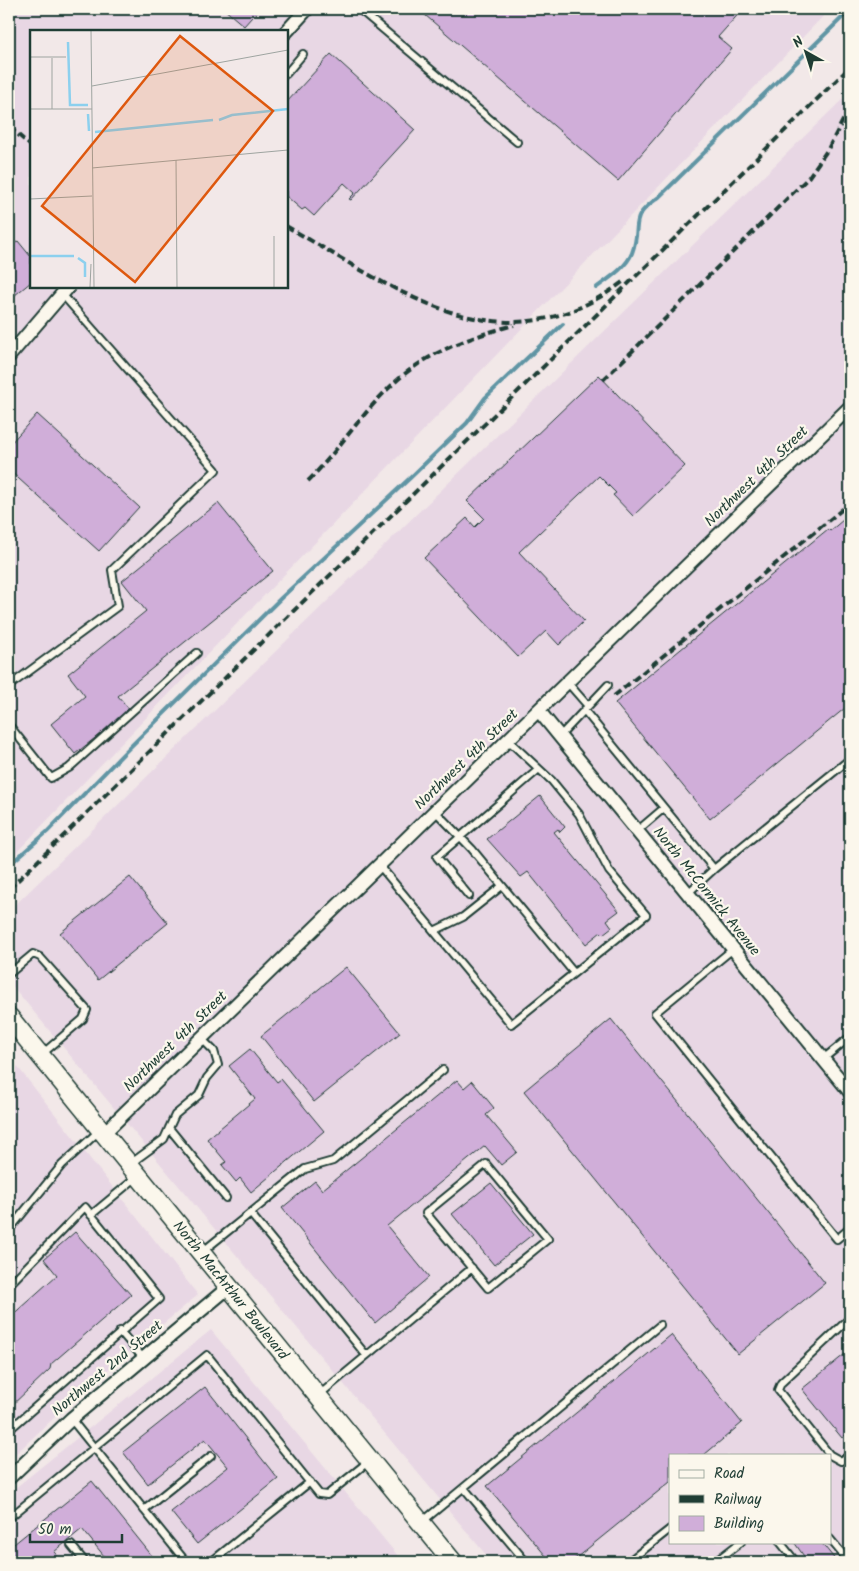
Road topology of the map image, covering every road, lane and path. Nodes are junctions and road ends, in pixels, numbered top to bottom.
1 (306, 9) edge
2 (360, 9) edge
3 (288, 30) edge
4 (303, 54) dead end
5 (288, 72) edge
6 (516, 142) dead end
7 (65, 290) edge
8 (9, 356) edge
9 (850, 407) edge
10 (197, 653) dead end
11 (568, 683) junction
12 (608, 685) dead end
13 (9, 686) edge
14 (586, 708) junction
15 (539, 711) junction
16 (9, 725) edge
17 (560, 736) junction
18 (508, 741) junction
19 (850, 759) edge
20 (539, 769) junction
21 (664, 808) junction
22 (436, 812) junction
23 (637, 831) junction
24 (460, 836) junction
25 (380, 866) junction
26 (714, 869) junction
27 (502, 886) junction
28 (688, 893) junction
29 (469, 896) dead end
30 (434, 931) junction
31 (733, 949) junction
32 (574, 973) junction
33 (9, 974) edge
34 (9, 1017) edge
35 (850, 1036) edge
36 (201, 1038) junction
37 (40, 1056) junction
38 (823, 1059) junction
39 (443, 1070) dead end
40 (850, 1092) edge
41 (169, 1128) junction
42 (102, 1132) junction
43 (134, 1170) junction
44 (226, 1198) dead end
45 (250, 1213) junction
46 (91, 1215) junction
47 (850, 1228) edge
48 (9, 1230) edge
49 (201, 1253) junction
50 (472, 1268) junction
51 (9, 1285) edge
52 (229, 1287) junction
53 (850, 1318) edge
54 (660, 1325) dead end
55 (120, 1330) junction
56 (366, 1355) junction
57 (143, 1358) junction
58 (318, 1396) junction
59 (71, 1419) junction
60 (9, 1430) edge
61 (94, 1448) junction
62 (829, 1454) edge
63 (850, 1455) edge
64 (210, 1456) dead end
65 (832, 1456) edge
66 (370, 1460) junction
67 (9, 1478) edge
68 (310, 1482) junction
69 (464, 1488) junction
70 (144, 1510) junction
71 (9, 1518) edge
72 (421, 1523) junction
73 (669, 1530) edge
74 (832, 1541) edge
75 (738, 1544) edge
76 (782, 1544) edge
77 (71, 1545) dead end
78 (85, 1562) edge
79 (186, 1562) edge
80 (211, 1562) edge
81 (453, 1562) edge
82 (526, 1562) edge
83 (628, 1562) edge
84 (715, 1562) edge
85 (796, 1562) edge
86 (849, 1562) edge

1 - 3 street
2 - 6 lane
4 - 5 lane
7 - 8 street
7 - 13 lane
9 - 11 street, Northwest 4th Street
10 - 16 lane
11 - 14 lane
11 - 15 street, Northwest 4th Street
12 - 14 lane
14 - 17 lane
14 - 21 lane
15 - 17 street, North McCormick Avenue
15 - 18 street, Northwest 4th Street
17 - 23 street, North McCormick Avenue
18 - 20 lane
18 - 22 street, Northwest 4th Street
19 - 26 lane
20 - 24 lane
20 - 32 lane
21 - 23 lane
21 - 26 lane
22 - 24 lane
22 - 25 street, Northwest 4th Street
23 - 28 street, North McCormick Avenue
24 - 27 lane
24 - 29 lane
25 - 30 lane
25 - 36 street, Northwest 4th Street
26 - 28 lane
27 - 30 lane
27 - 32 lane
28 - 31 street, North McCormick Avenue
30 - 32 lane
31 - 38 street, North McCormick Avenue
31 - 47 lane
33 - 37 lane
34 - 37 main road, North MacArthur Boulevard
35 - 38 lane
36 - 41 lane
36 - 42 street, Northwest 4th Street
37 - 42 main road, North MacArthur Boulevard
38 - 40 street, North McCormick Avenue
39 - 45 lane
41 - 43 lane
41 - 44 lane
42 - 43 main road, North MacArthur Boulevard
42 - 48 lane
43 - 46 lane
43 - 49 main road, North MacArthur Boulevard
45 - 49 lane
45 - 56 lane
46 - 51 lane
46 - 55 lane
49 - 52 main road, North MacArthur Boulevard
50 - 50 lane
50 - 56 lane
52 - 57 street, Northwest 2nd Street
52 - 58 main road, North MacArthur Boulevard
53 - 62 lane
54 - 69 lane
55 - 57 lane
55 - 60 lane
56 - 58 lane
57 - 59 street, Northwest 2nd Street
58 - 66 main road, North MacArthur Boulevard
59 - 61 lane
59 - 67 street, Northwest 2nd Street
61 - 68 lane
61 - 70 lane
61 - 71 lane
63 - 65 lane
64 - 70 lane
66 - 68 lane
66 - 72 main road, North MacArthur Boulevard
68 - 80 lane
69 - 72 lane
69 - 82 lane
70 - 79 lane
72 - 81 main road, North MacArthur Boulevard
73 - 83 lane
74 - 86 lane
75 - 84 lane
76 - 85 lane
77 - 78 lane

